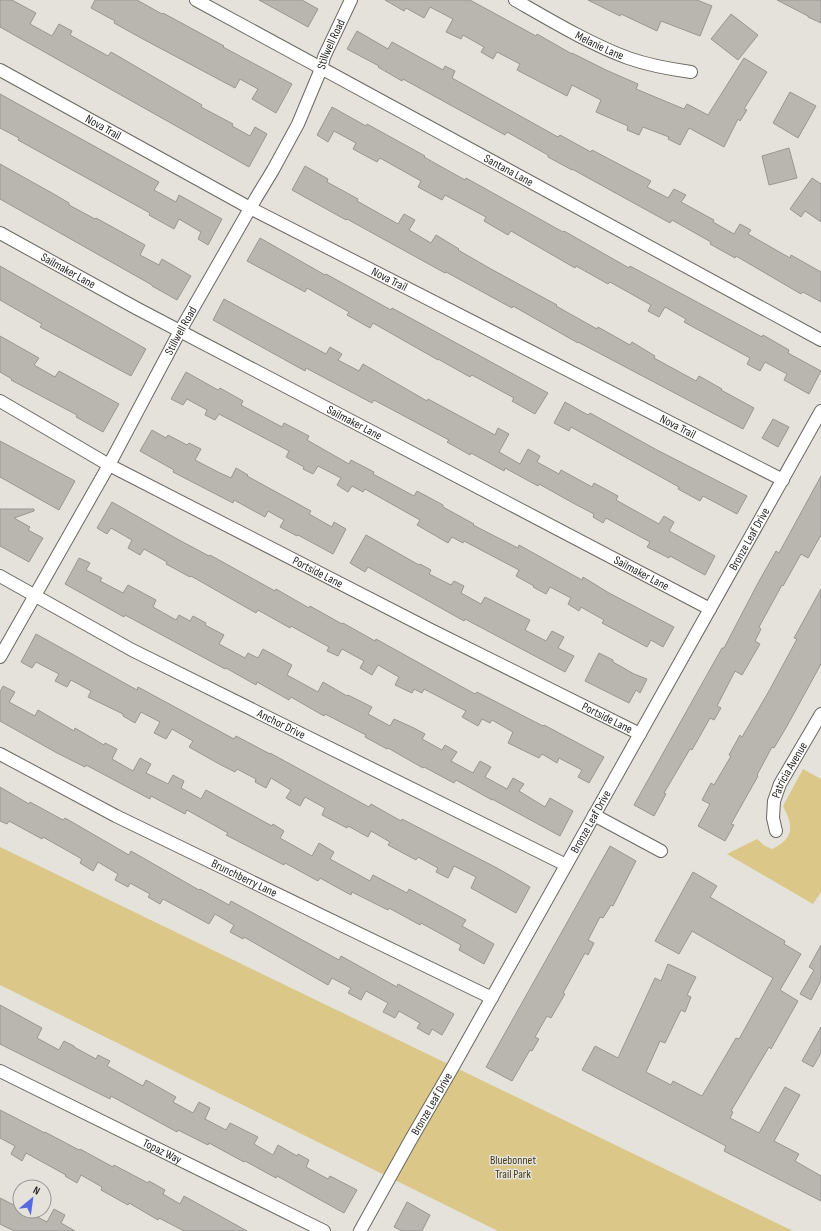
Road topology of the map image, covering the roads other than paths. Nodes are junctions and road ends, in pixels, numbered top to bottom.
1 (196, 0) edge
2 (351, 0) edge
3 (522, 2) edge
4 (321, 69) junction
5 (0, 70) edge
6 (691, 72) dead end
7 (250, 208) junction
8 (0, 233) edge
9 (180, 332) junction
10 (821, 340) edge
11 (0, 401) edge
12 (821, 412) edge
13 (109, 465) junction
14 (783, 480) junction
15 (0, 576) edge
16 (35, 596) junction
17 (710, 609) junction
18 (0, 657) edge
19 (821, 714) edge
20 (640, 734) junction
21 (0, 754) edge
22 (594, 815) junction
23 (776, 831) dead end
24 (661, 851) dead end
25 (566, 864) junction
26 (492, 998) junction
27 (0, 1071) edge
28 (324, 1231) edge
29 (360, 1231) edge

1 - 4 street, Santana Lane
2 - 4 street, Stillwell Road
3 - 6 street, Melanie Lane
4 - 7 street, Stillwell Road
4 - 10 street, Santana Lane
5 - 7 street, Nova Trail
7 - 9 street, Stillwell Road
7 - 14 street, Nova Trail
8 - 9 street, Sailmaker Lane
9 - 13 street, Stillwell Road
9 - 17 street, Sailmaker Lane
11 - 13 street, Portside Lane
12 - 14 street, Bronze Leaf Drive
13 - 16 street, Stillwell Road
13 - 20 street, Portside Lane
14 - 17 street, Bronze Leaf Drive
15 - 16 street, Anchor Drive
16 - 18 street, Stillwell Road
16 - 25 street, Anchor Drive
17 - 20 street, Bronze Leaf Drive
19 - 23 street, Patricia Avenue
20 - 22 street, Bronze Leaf Drive
21 - 26 street, Brunchberry Lane
22 - 24 street
22 - 25 street, Bronze Leaf Drive
25 - 26 street, Bronze Leaf Drive
26 - 29 street, Bronze Leaf Drive
27 - 28 street, Topaz Way

